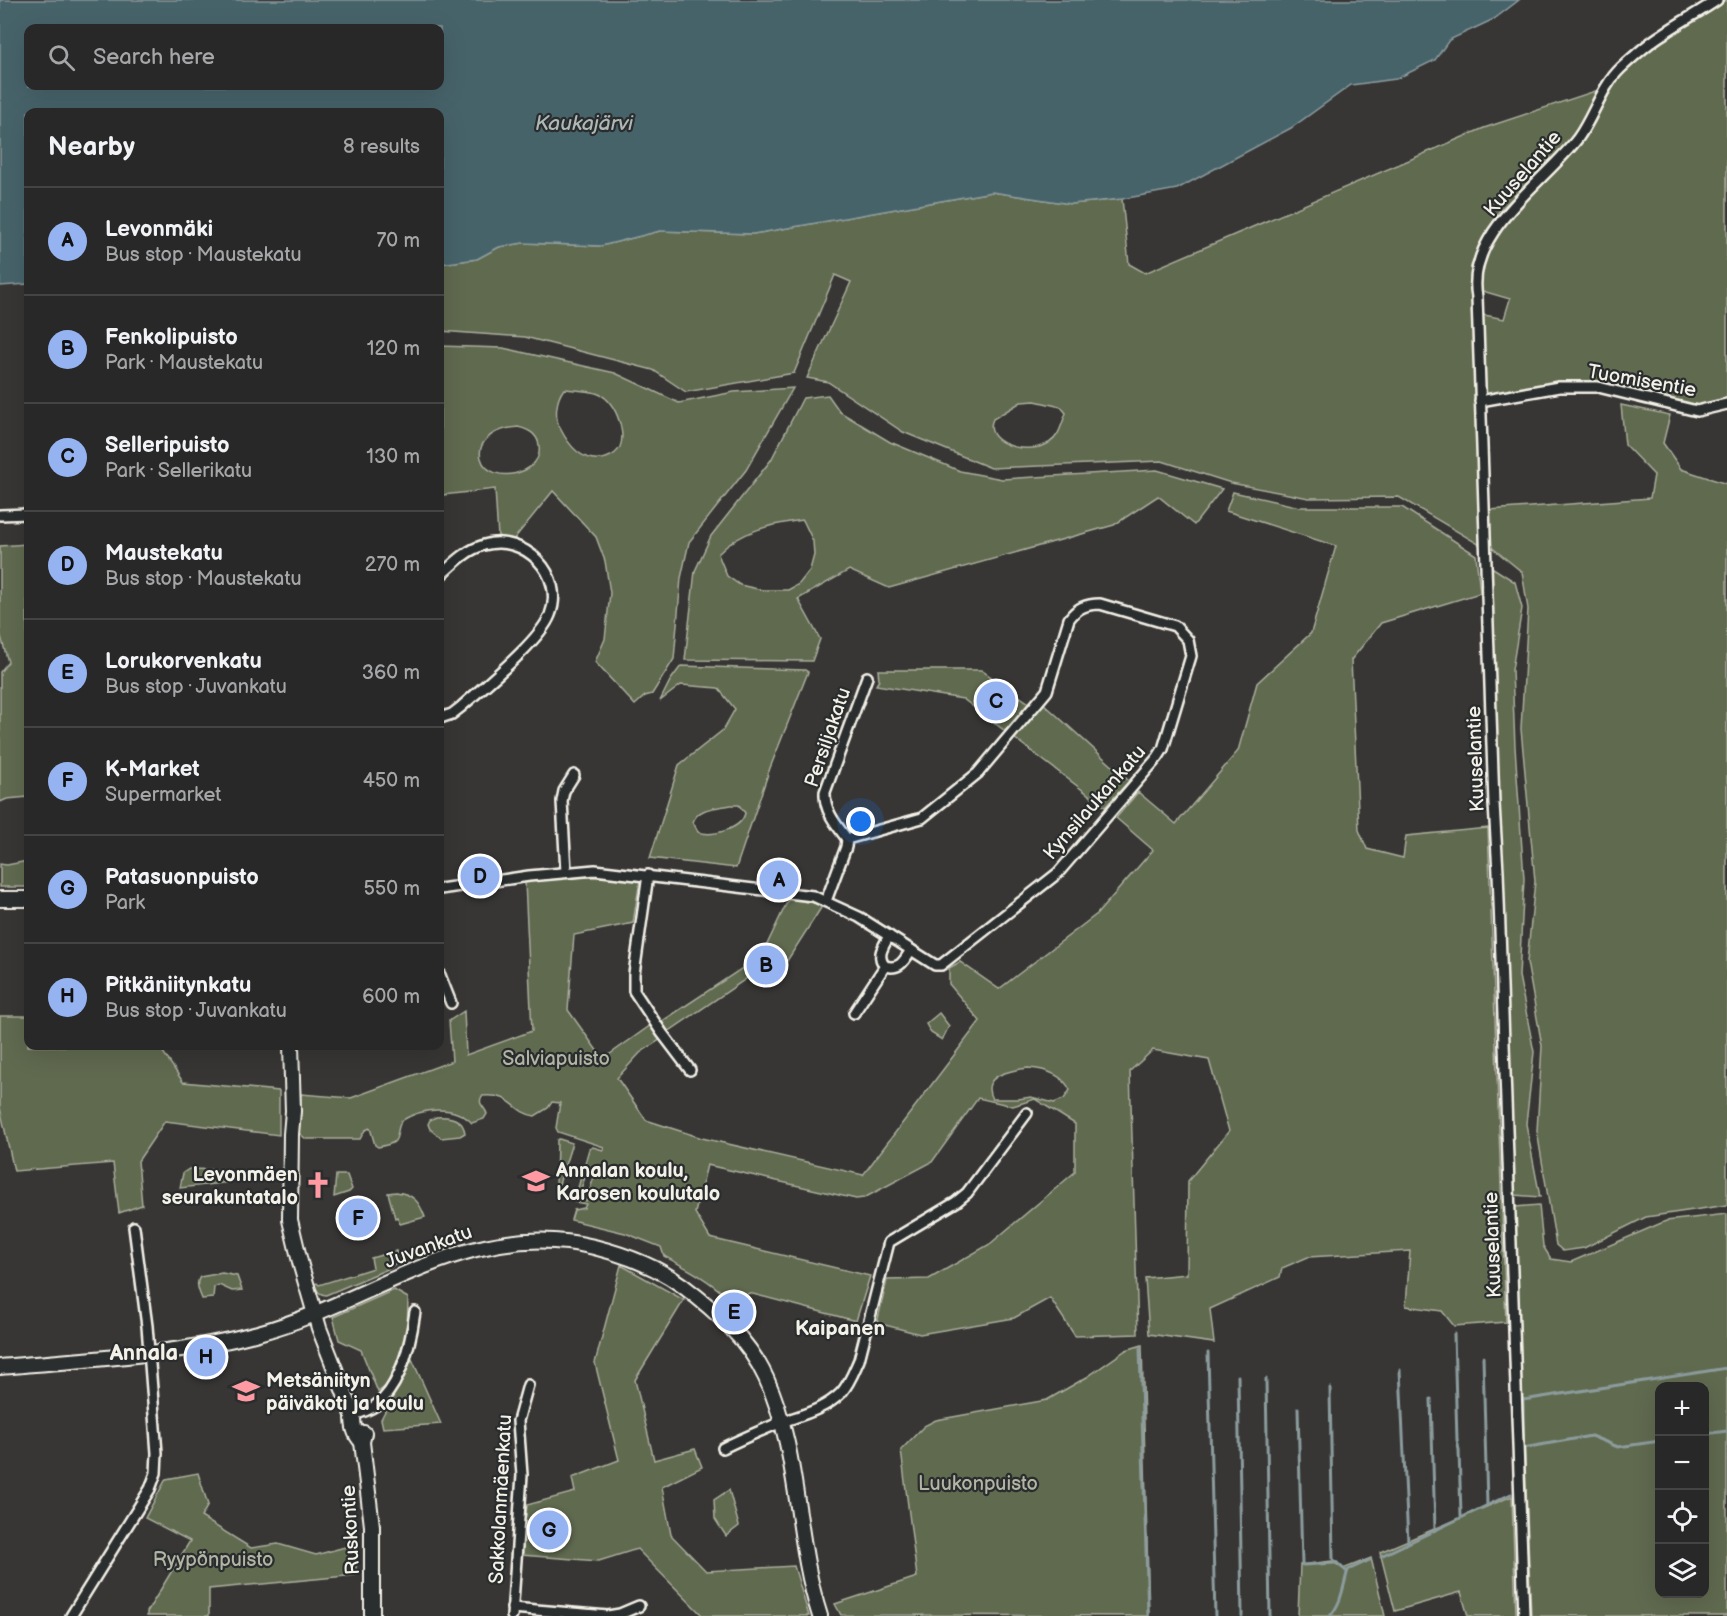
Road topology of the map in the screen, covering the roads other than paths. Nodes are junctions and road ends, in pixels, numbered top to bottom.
1 (1717, 0) edge
2 (1480, 401) junction
3 (1727, 404) edge
4 (24, 514) edge
5 (0, 515) edge
6 (444, 573) edge
7 (867, 677) dead end
8 (444, 717) edge
9 (574, 775) dead end
10 (847, 839) junction
11 (566, 872) junction
12 (648, 875) junction
13 (444, 888) edge
14 (0, 899) edge
15 (24, 899) edge
16 (826, 901) junction
17 (889, 936) junction
18 (910, 950) junction
19 (885, 966) junction
20 (444, 985) edge
21 (451, 1003) dead end
22 (854, 1013) dead end
23 (291, 1050) edge
24 (690, 1070) dead end
25 (1027, 1113) dead end
26 (134, 1227) dead end
27 (415, 1312) dead end
28 (315, 1313) junction
29 (149, 1355) junction
30 (0, 1367) edge
31 (528, 1385) dead end
32 (353, 1415) junction
33 (781, 1423) junction
34 (723, 1448) dead end
35 (639, 1606) dead end
36 (512, 1612) edge
37 (71, 1616) edge
38 (372, 1616) edge
39 (820, 1616) edge
40 (1524, 1616) edge

1 - 2 street, Kuuselantie
2 - 3 street, Tuomisentie
2 - 40 street, Kuuselantie
4 - 5 street
6 - 8 street
7 - 10 street, Persiljakatu
9 - 11 street
10 - 16 street
10 - 18 street, Kynsilaukankatu
11 - 12 street
11 - 13 street
12 - 16 street
12 - 24 street
14 - 15 main road
16 - 17 street
17 - 18 street
17 - 19 street
18 - 19 street
19 - 22 street
20 - 21 street
23 - 28 main road, Ruskontie
25 - 33 street
26 - 29 street
27 - 32 street
28 - 29 main road, Juvankatu
28 - 32 main road, Ruskontie
28 - 33 main road, Juvankatu
29 - 30 main road, Juvankatu
29 - 37 street
31 - 36 street, Sakkolanmäenkatu
32 - 38 main road, Ruskontie
33 - 34 street
33 - 39 main road, Juvankatu
35 - 36 street

